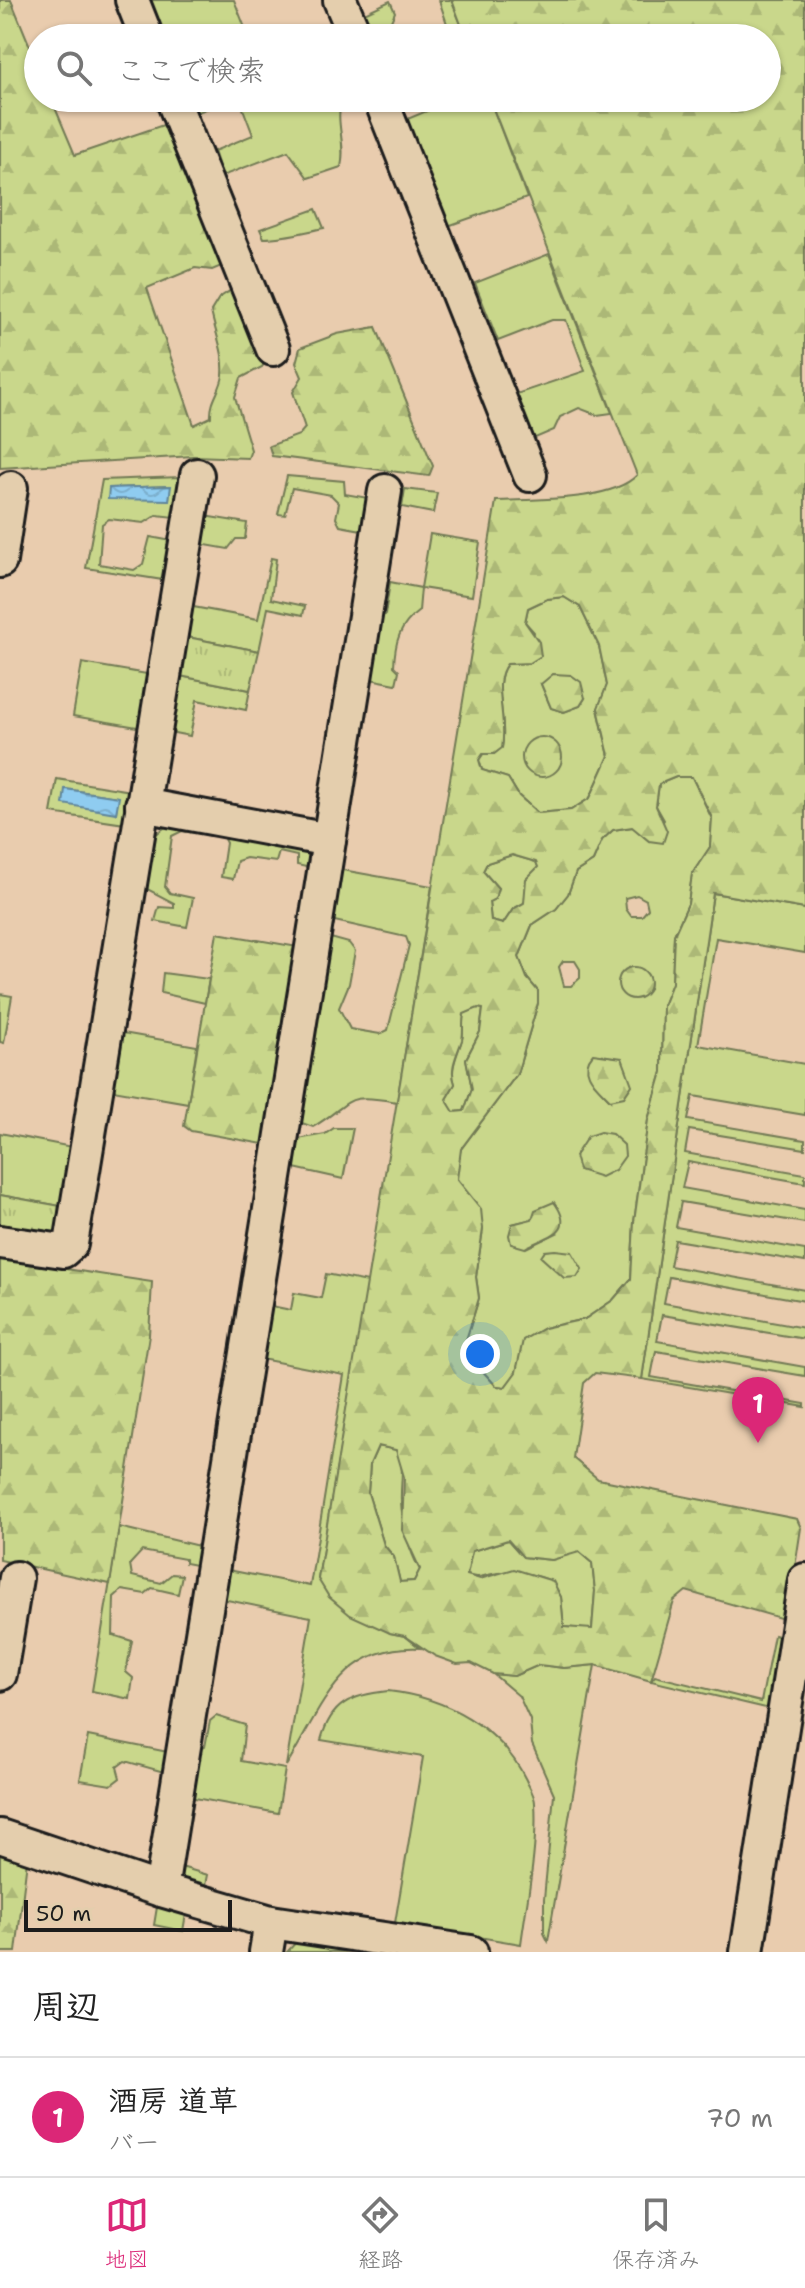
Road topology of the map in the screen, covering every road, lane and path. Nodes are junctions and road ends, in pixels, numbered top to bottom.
1 (132, 0) edge
2 (340, 0) edge
3 (141, 24) edge
4 (350, 24) edge
5 (178, 112) edge
6 (386, 112) edge
7 (273, 349) dead end
8 (197, 475) dead end
9 (530, 475) dead end
10 (11, 488) dead end
11 (385, 491) dead end
12 (0, 561) edge
13 (142, 805) junction
14 (329, 840) junction
15 (0, 1242) edge
16 (16, 1578) dead end
17 (805, 1580) edge
18 (0, 1674) edge
19 (0, 1836) edge
20 (161, 1890) junction
21 (269, 1937) edge
22 (471, 1952) edge
23 (747, 1952) edge

1 - 3 street
2 - 4 street
5 - 7 street
6 - 9 street
8 - 13 street
10 - 12 street
11 - 14 street
13 - 14 street
13 - 15 street
14 - 20 street
16 - 18 street
17 - 23 street
19 - 20 street
20 - 21 street
21 - 22 street

